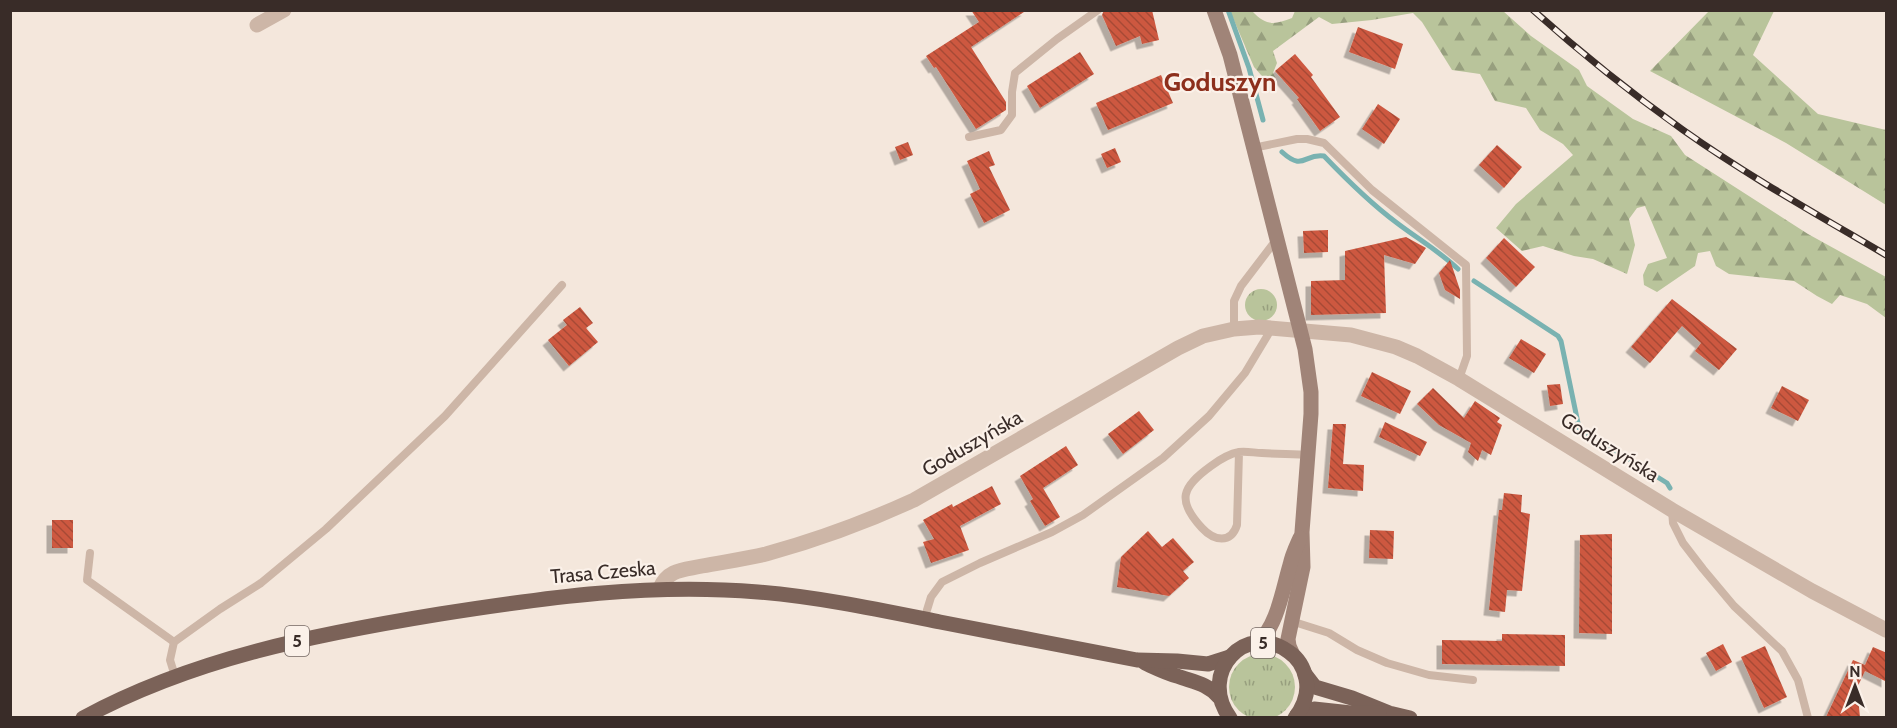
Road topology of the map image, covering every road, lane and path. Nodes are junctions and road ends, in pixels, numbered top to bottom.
1 (284, 10) edge
2 (1098, 10) edge
3 (1214, 10) edge
4 (257, 25) dead end
5 (969, 137) dead end
6 (1253, 148) junction
7 (1276, 240) junction
8 (562, 285) dead end
9 (1272, 328) junction
10 (1234, 329) junction
11 (1300, 330) junction
12 (1459, 379) junction
13 (1239, 452) junction
14 (1309, 455) junction
15 (1672, 510) junction
16 (1302, 532) junction
17 (90, 554) dead end
18 (660, 588) junction
19 (927, 610) dead end
20 (1291, 621) junction
21 (1887, 630) edge
22 (174, 642) junction
23 (1257, 643) junction
24 (1293, 655) junction
25 (1230, 657) junction
26 (1137, 660) junction
27 (1305, 674) junction
28 (175, 676) junction
29 (1473, 680) dead end
30 (1219, 697) junction
31 (1389, 713) junction
32 (1296, 716) edge
33 (83, 717) edge
34 (1230, 717) edge
35 (1373, 717) edge
36 (1410, 717) edge
37 (1808, 717) edge

1 - 4 street
2 - 5 lane
3 - 6 street
6 - 7 street
6 - 12 lane
7 - 10 lane
7 - 11 street
8 - 22 lane
9 - 10 street, Goduszyńska
9 - 11 street, Goduszyńska
9 - 19 lane
10 - 18 street, Goduszyńska
11 - 12 street, Goduszyńska
11 - 14 street
12 - 15 street, Goduszyńska
13 - 13 lane
13 - 14 lane
14 - 16 street
15 - 21 street, Goduszyńska
15 - 37 lane
16 - 20 street
16 - 23 street
17 - 22 lane
18 - 26 main road, Trasa Czeska / 5
18 - 28 main road, Trasa Czeska / 5
20 - 24 street
20 - 29 lane
22 - 28 lane
23 - 24 main road, 5
23 - 25 main road, 5
24 - 27 main road, 5
25 - 26 main road, Trasa Czeska / 5
25 - 30 main road, 5
26 - 30 main road, Trasa Czeska / 5
27 - 31 main road, 5
27 - 32 main road, 5
28 - 33 main road, Trasa Czeska / 5
30 - 34 main road, 5
31 - 32 main road, 5
31 - 35 street
31 - 36 main road, 5

